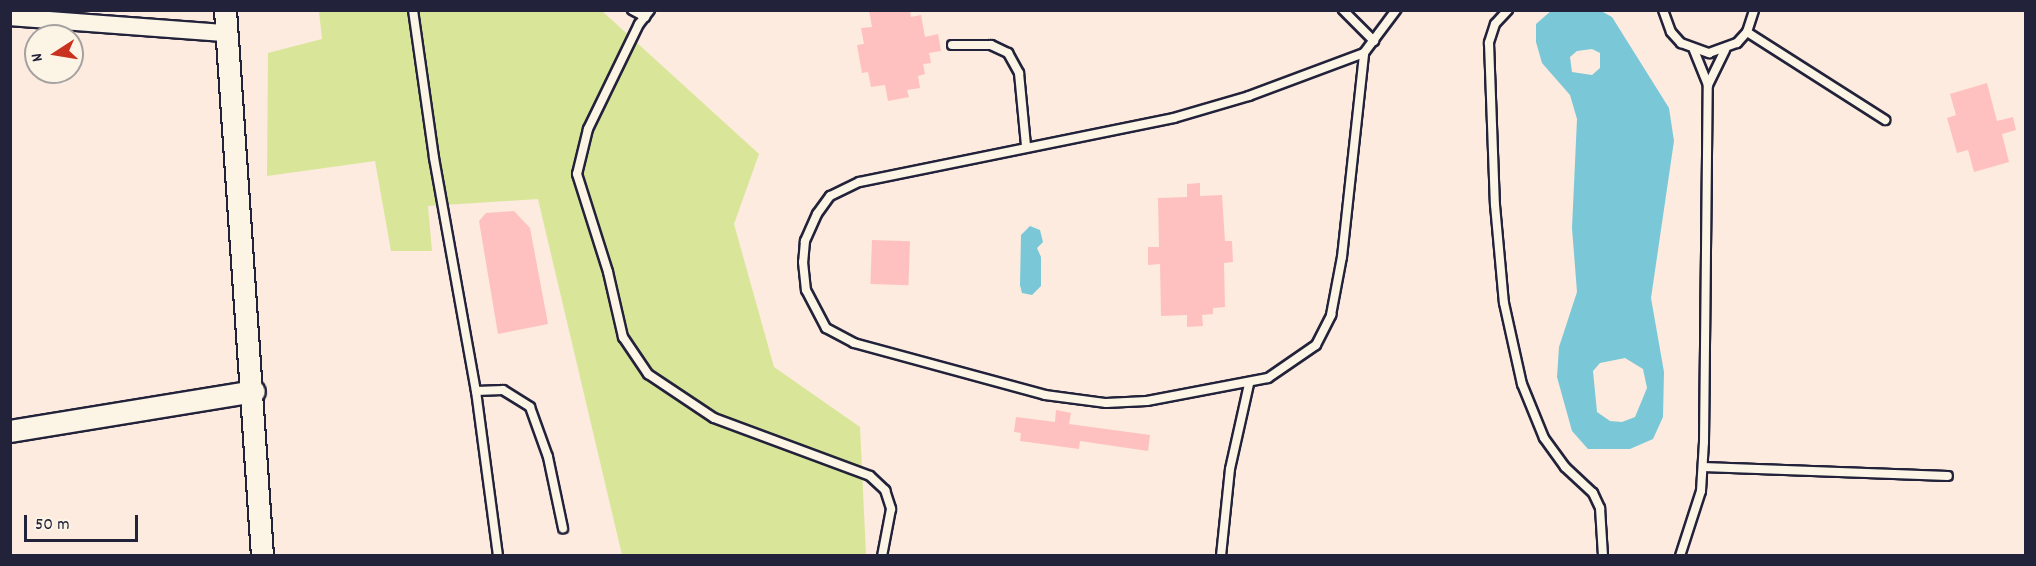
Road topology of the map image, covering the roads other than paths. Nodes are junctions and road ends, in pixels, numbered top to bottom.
1 (225, 10) edge
2 (413, 10) edge
3 (632, 10) edge
4 (1343, 10) edge
5 (1396, 10) edge
6 (1508, 10) edge
7 (1663, 10) edge
8 (1754, 10) edge
9 (647, 14) edge
10 (10, 17) edge
11 (94, 17) edge
12 (1747, 32) junction
13 (225, 33) junction
14 (1374, 41) junction
15 (952, 45) dead end
16 (1694, 50) junction
17 (1725, 50) junction
18 (1364, 53) junction
19 (1708, 85) junction
20 (1885, 120) dead end
21 (1026, 147) junction
22 (1249, 384) junction
23 (254, 391) junction
24 (476, 391) junction
25 (10, 431) edge
26 (1703, 467) junction
27 (1948, 476) dead end
28 (563, 528) dead end
29 (262, 555) edge
30 (498, 555) edge
31 (882, 555) edge
32 (1221, 555) edge
33 (1603, 555) edge
34 (1680, 555) edge

1 - 13 street
2 - 24 lane
3 - 9 lane
4 - 14 lane
5 - 14 lane
6 - 33 lane
7 - 16 lane
8 - 12 lane
9 - 31 lane
10 - 11 street
11 - 13 street
12 - 17 lane
12 - 20 lane
13 - 23 street
14 - 18 lane
15 - 21 lane
16 - 17 lane
16 - 19 lane
17 - 19 lane
18 - 21 lane
18 - 22 lane
19 - 26 lane
21 - 22 lane
22 - 32 lane
23 - 25 street
23 - 29 street
24 - 28 lane
24 - 30 lane
26 - 27 lane
26 - 34 lane

